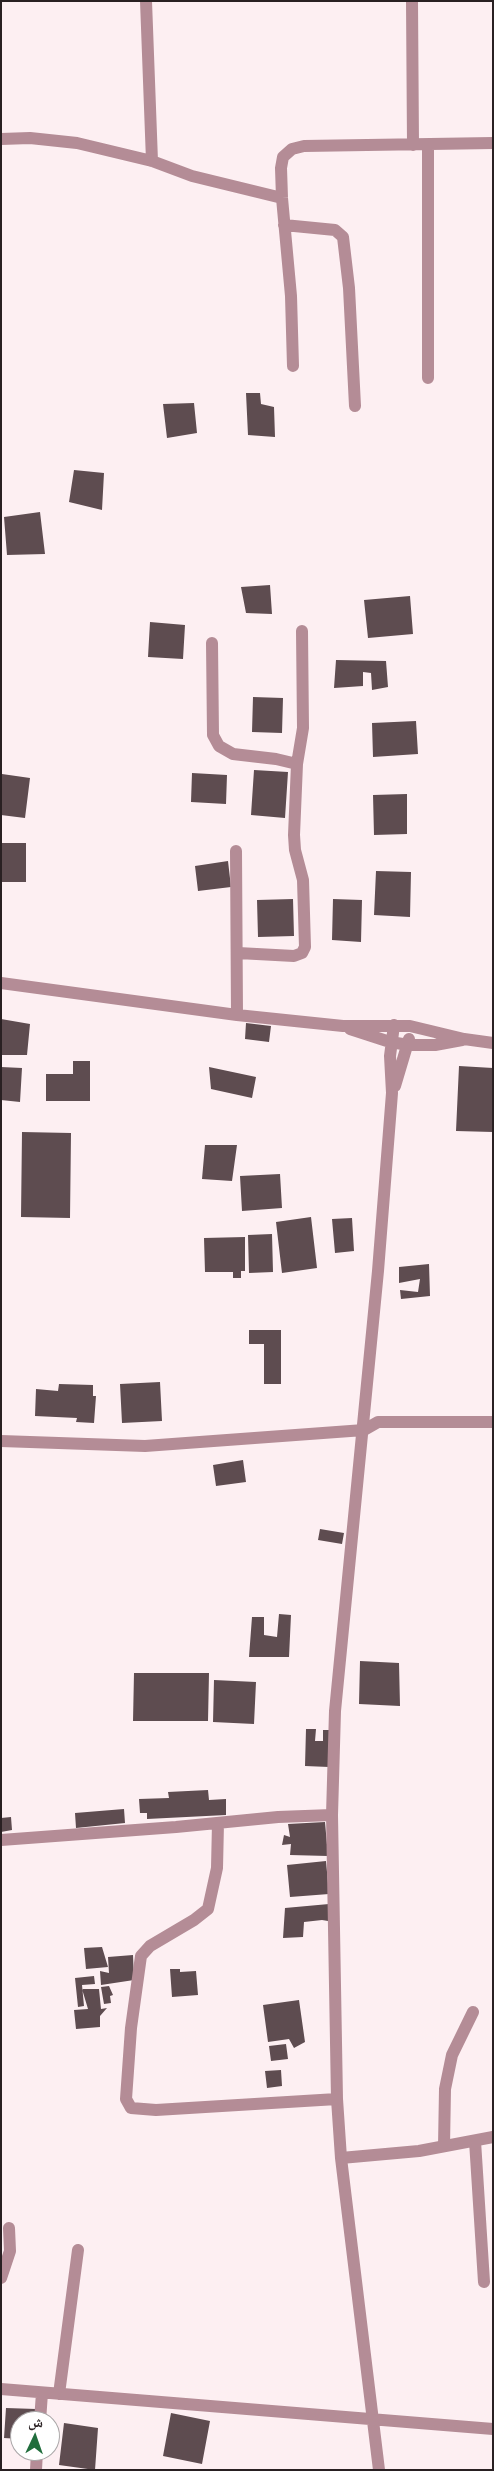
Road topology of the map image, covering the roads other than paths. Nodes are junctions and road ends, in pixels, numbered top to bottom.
1 (146, 1) edge
2 (412, 1) edge
3 (1, 139) edge
4 (493, 143) edge
5 (413, 145) junction
6 (428, 145) junction
7 (152, 161) junction
8 (282, 198) junction
9 (284, 225) junction
10 (293, 366) dead end
11 (428, 378) dead end
12 (355, 406) dead end
13 (302, 631) dead end
14 (212, 643) dead end
15 (296, 764) junction
16 (236, 851) dead end
17 (238, 953) junction
18 (1, 983) edge
19 (237, 1015) junction
20 (394, 1025) junction
21 (342, 1026) junction
22 (410, 1026) junction
23 (464, 1040) junction
24 (391, 1042) junction
25 (493, 1043) edge
26 (409, 1045) junction
27 (392, 1093) junction
28 (493, 1422) edge
29 (364, 1430) junction
30 (1, 1441) edge
31 (332, 1815) junction
32 (218, 1823) junction
33 (1, 1840) edge
34 (473, 2012) dead end
35 (337, 2099) junction
36 (493, 2137) edge
37 (475, 2141) junction
38 (444, 2146) junction
39 (342, 2158) junction
40 (9, 2228) dead end
41 (78, 2250) dead end
42 (1, 2278) edge
43 (484, 2282) dead end
44 (1, 2389) edge
45 (42, 2393) junction
46 (59, 2394) junction
47 (41, 2411) edge
48 (372, 2419) junction
49 (493, 2429) edge
50 (379, 2470) edge

1 - 7 street
2 - 5 street
3 - 7 street
4 - 6 street
5 - 6 street
5 - 8 street
6 - 11 street
7 - 8 street
8 - 9 street
9 - 10 street
9 - 12 street
13 - 15 street
14 - 15 street
15 - 17 street
16 - 17 street
17 - 19 street
18 - 19 street
19 - 21 street
20 - 21 street
20 - 22 street
20 - 24 street
21 - 24 street
22 - 23 street
22 - 26 street
23 - 25 street
23 - 26 street
24 - 26 street
24 - 27 street
26 - 27 street
27 - 29 street
28 - 29 street
29 - 30 street
29 - 31 street
31 - 32 street
31 - 35 street
32 - 33 street
32 - 35 street
34 - 38 street
35 - 39 street
36 - 37 street
37 - 38 street
37 - 43 street
38 - 39 street
39 - 48 street
40 - 42 street
41 - 46 street
44 - 45 street
45 - 46 street
45 - 47 street
46 - 48 street
48 - 49 street
48 - 50 street

